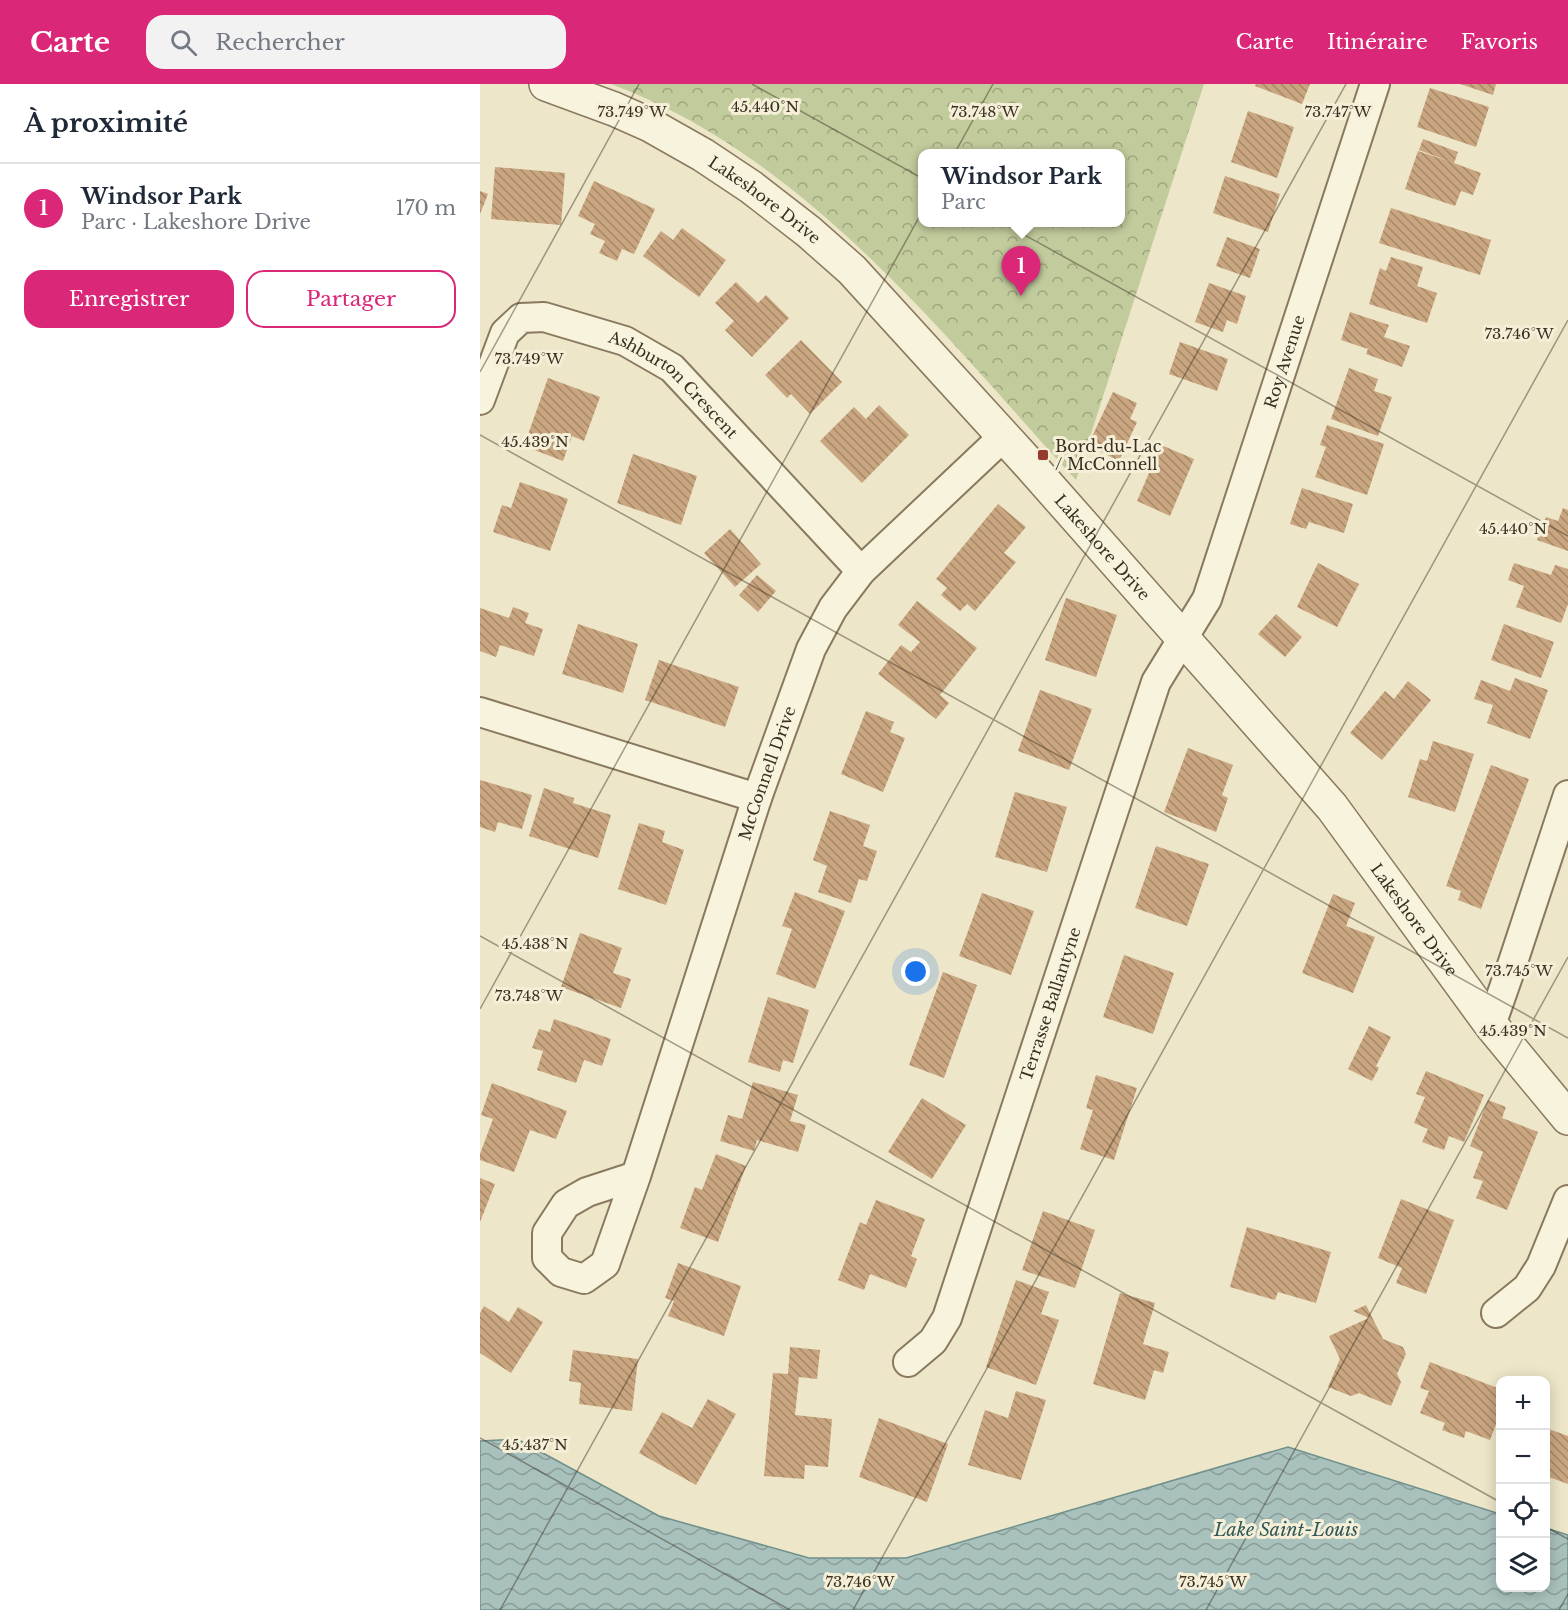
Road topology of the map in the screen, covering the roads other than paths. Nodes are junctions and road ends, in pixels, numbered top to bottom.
1 (546, 84) edge
2 (1375, 84) edge
3 (480, 400) edge
4 (1004, 436) junction
5 (861, 571) junction
6 (1183, 637) junction
7 (480, 712) edge
8 (1568, 795) edge
9 (757, 798) junction
10 (1491, 1025) junction
11 (1568, 1118) edge
12 (636, 1176) dead end
13 (1568, 1200) edge
14 (1496, 1312) dead end
15 (908, 1362) dead end

1 - 4 street, Lakeshore Drive
2 - 6 street, Roy Avenue
3 - 5 street, Ashburton Crescent
4 - 5 street, McConnell Drive
4 - 6 street, Lakeshore Drive
5 - 9 street, McConnell Drive
6 - 10 street, Lakeshore Drive
6 - 15 street, Terrasse Ballantyne
7 - 9 street
8 - 10 street
9 - 12 street, McConnell Drive
10 - 11 street, Lakeshore Drive
13 - 14 street

